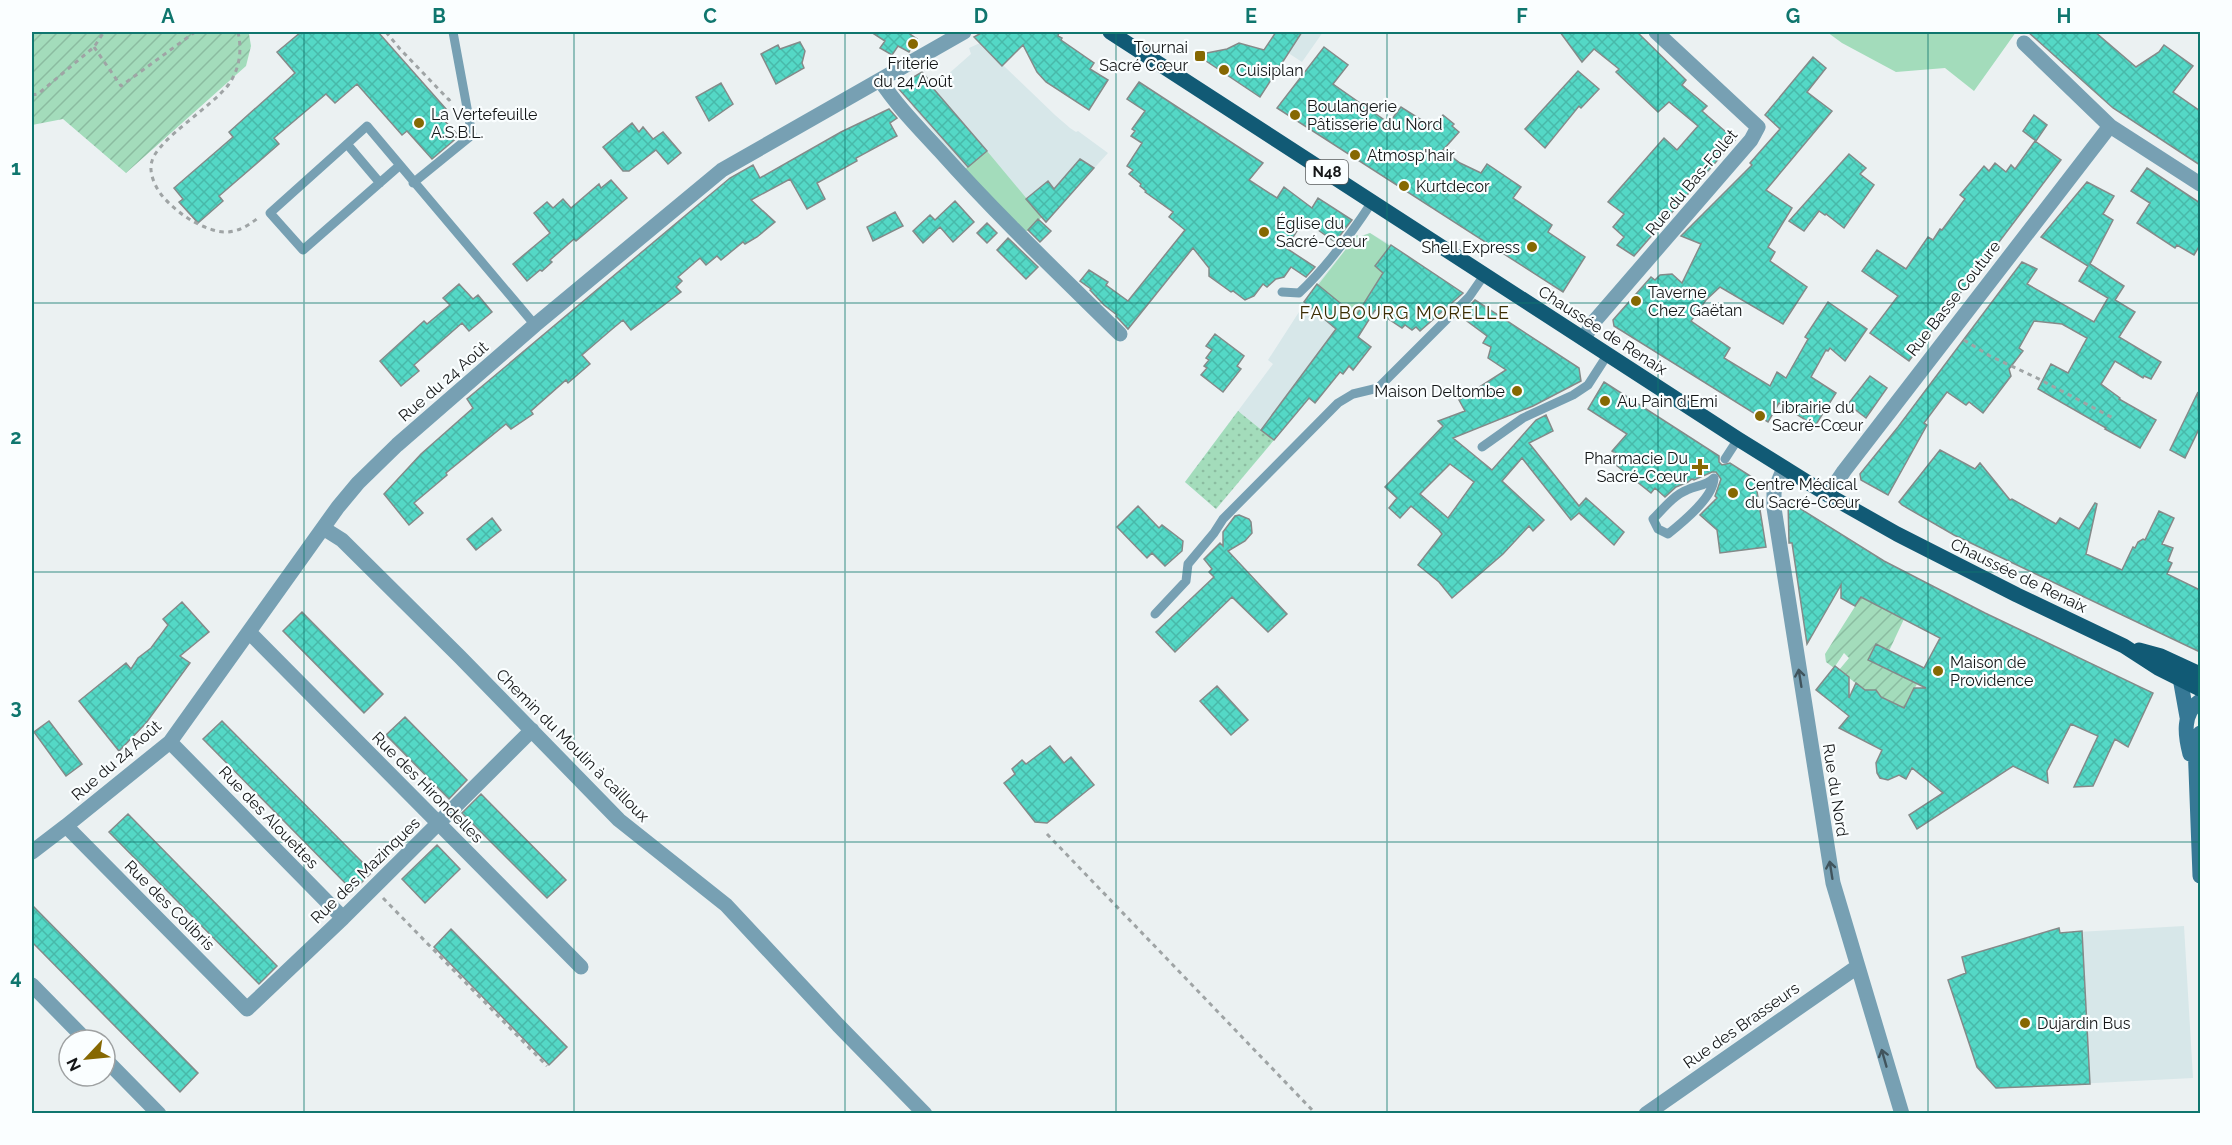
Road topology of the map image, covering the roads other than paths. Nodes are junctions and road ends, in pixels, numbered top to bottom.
1 (453, 32) edge
2 (964, 32) edge
3 (1110, 32) edge
4 (1656, 32) edge
5 (2024, 43) dead end
6 (880, 80) junction
7 (2110, 126) junction
8 (347, 144) junction
9 (399, 166) junction
10 (380, 183) junction
11 (413, 183) junction
12 (2200, 184) edge
13 (1372, 201) junction
14 (1485, 274) junction
15 (1282, 292) dead end
16 (535, 326) junction
17 (1120, 334) dead end
18 (1584, 339) junction
19 (1608, 354) junction
20 (1738, 439) junction
21 (1482, 447) dead end
22 (1725, 459) dead end
23 (1784, 468) junction
24 (1714, 478) joint
25 (1828, 495) junction
26 (323, 528) junction
27 (1155, 614) dead end
28 (249, 632) junction
29 (2124, 646) junction
30 (2200, 674) edge
31 (2180, 678) junction
32 (2200, 689) edge
33 (2200, 701) edge
34 (2187, 717) junction
35 (532, 730) junction
36 (2200, 733) edge
37 (170, 742) junction
38 (2200, 754) edge
39 (2195, 772) junction
40 (439, 823) junction
41 (66, 826) junction
42 (32, 852) edge
43 (2200, 876) edge
44 (343, 918) junction
45 (1857, 967) junction
46 (581, 968) dead end
47 (32, 985) edge
48 (247, 1009) joint
49 (74, 1028) edge
50 (117, 1071) edge
51 (159, 1113) edge
52 (925, 1113) edge
53 (1646, 1113) edge
54 (1902, 1113) edge

1 - 11 lane
2 - 6 street, Rue du 24 Août
3 - 13 main road, Chaussée de Renaix / N48
4 - 18 street, Rue du Bas-Follet
5 - 7 street
6 - 16 street, Rue du 24 Août
6 - 17 street
7 - 12 street
7 - 25 street, Rue Basse Couture
8 - 9 lane
8 - 10 lane
8 - 10 lane
9 - 10 lane
9 - 11 lane
11 - 16 lane
13 - 14 main road, Chaussée de Renaix / N48
13 - 15 lane
14 - 18 main road, Chaussée de Renaix / N48
14 - 27 lane
16 - 26 street, Rue du 24 Août
18 - 19 main road, Chaussée de Renaix / N48
19 - 20 main road, Chaussée de Renaix / N48
19 - 21 lane
20 - 22 lane
20 - 23 main road, Chaussée de Renaix / N48
23 - 25 main road, Chaussée de Renaix / N48
45 -> 23 street, Rue du Nord
24 - 24 lane
25 - 29 main road, Chaussée de Renaix / N48
26 - 28 street, Rue du 24 Août
26 - 35 street, Chemin du Moulin à cailloux
28 - 37 street, Rue du 24 Août
28 - 40 street, Rue des Hirondelles
29 - 30 main road, Chaussée de Renaix / N48
29 - 31 main road, Chaussée de Renaix / N48
31 - 32 main road, Chaussée de Renaix / N48
31 - 34 street
33 - 34 street
34 - 39 street
35 - 40 street, Rue des Mazinques
35 - 52 street, Chemin du Moulin à cailloux
36 - 39 street
37 - 41 street, Rue du 24 Août
37 - 44 street, Rue des Alouettes
38 - 39 street
39 - 43 street
40 - 44 street, Rue des Mazinques
40 - 46 street, Rue des Hirondelles
41 - 42 street, Rue du 24 Août
41 - 48 street, Rue des Colibris
44 - 48 street, Rue des Mazinques
45 - 53 street, Rue des Brasseurs
54 -> 45 street, Rue du Nord
47 - 49 street
50 - 51 street

